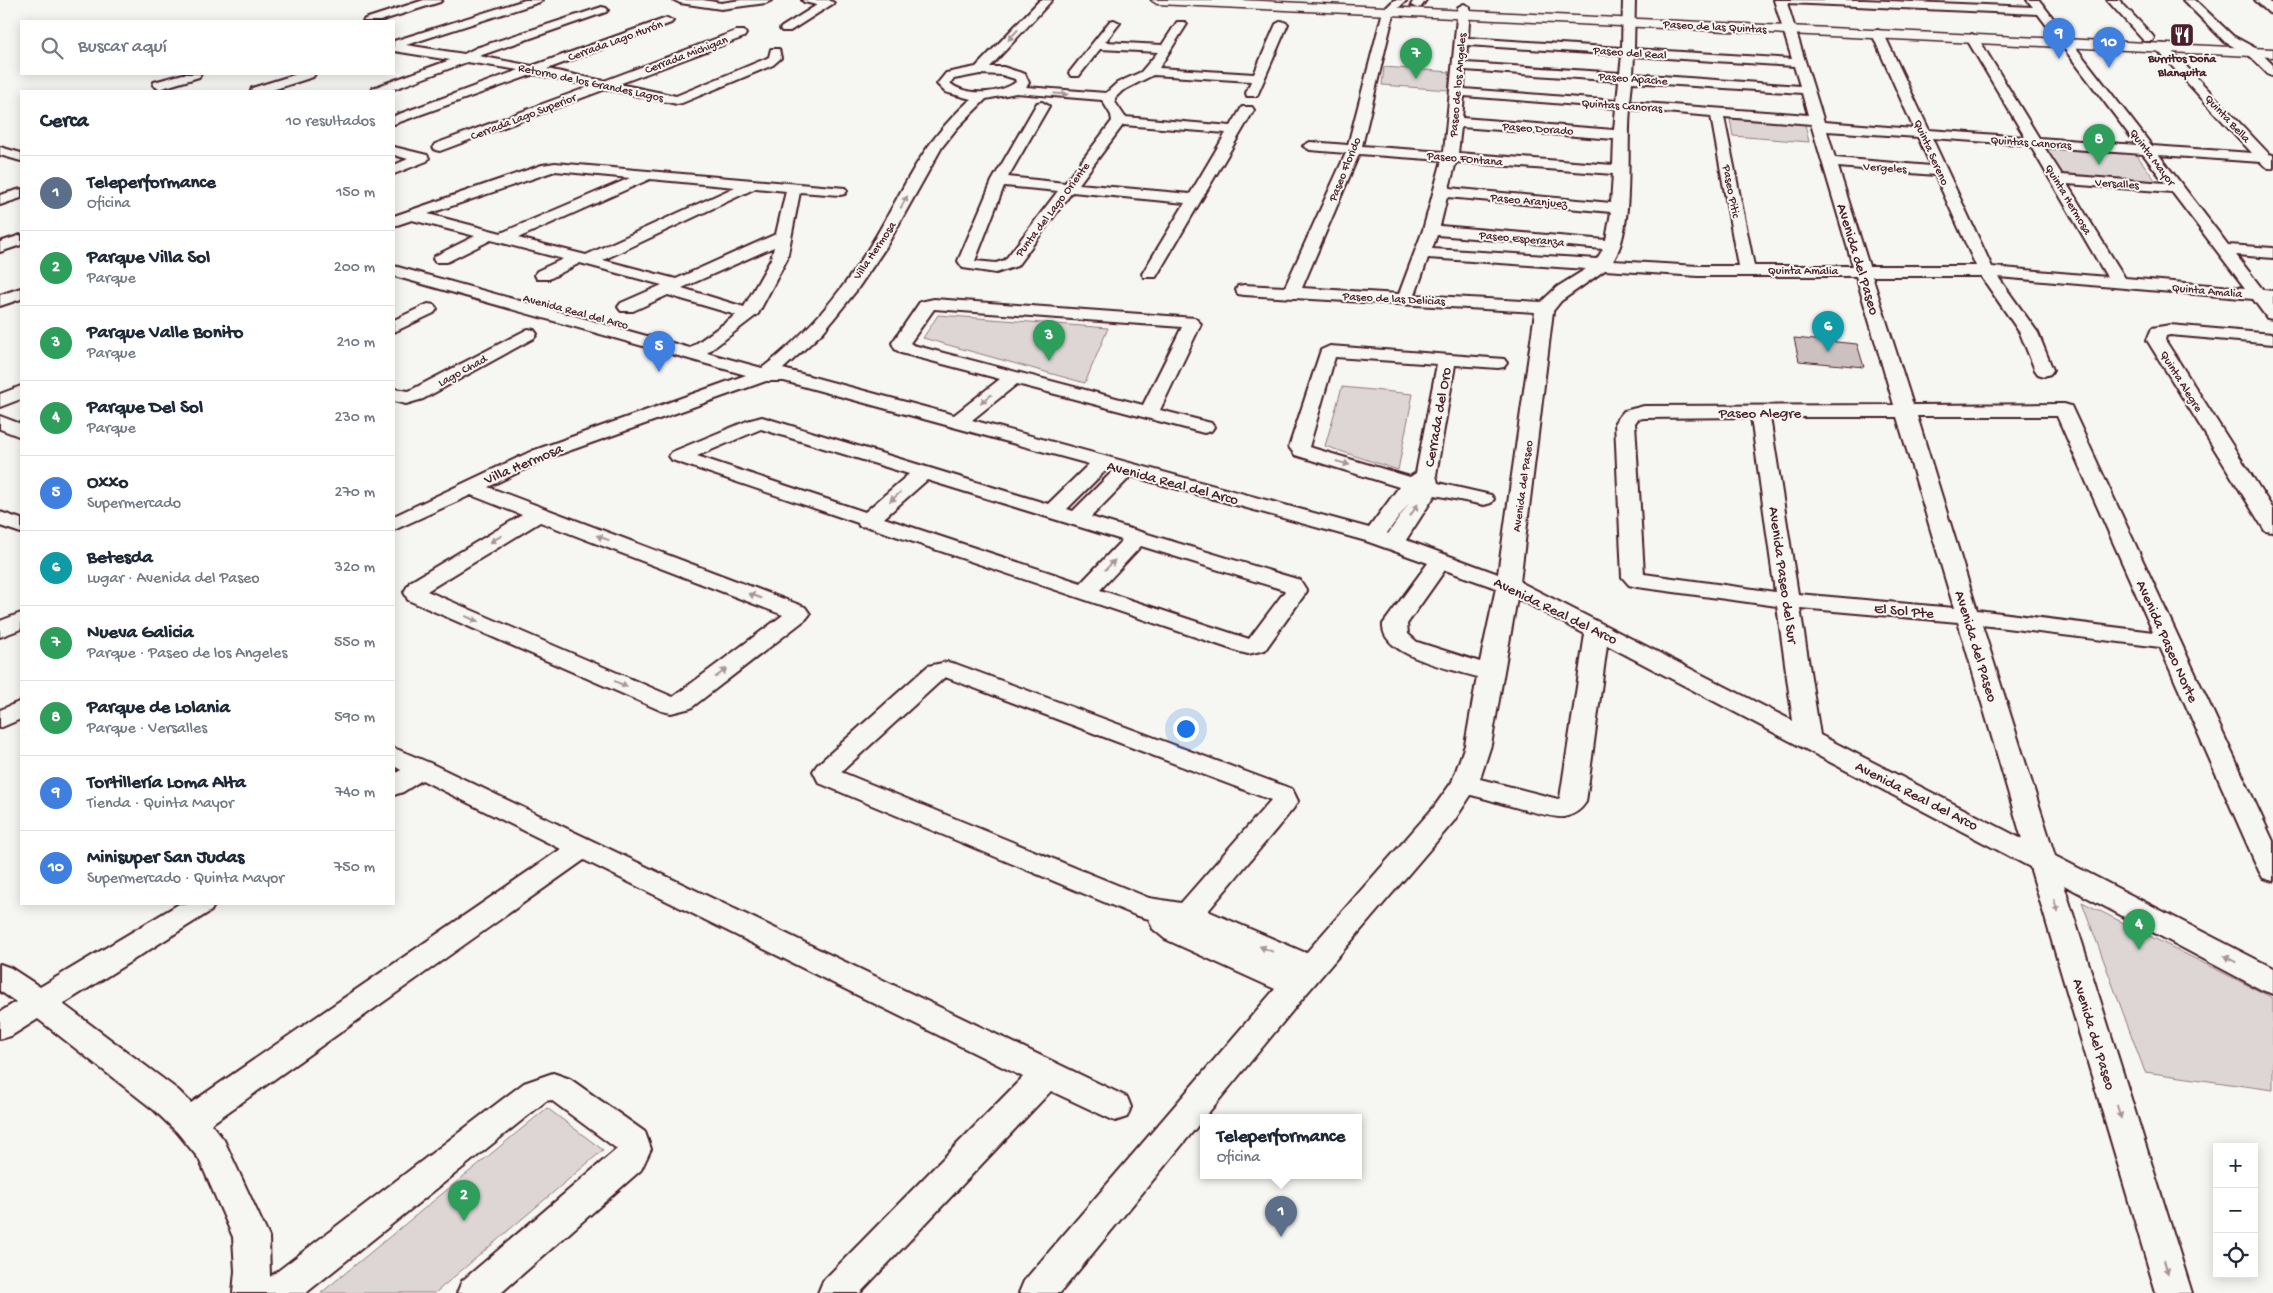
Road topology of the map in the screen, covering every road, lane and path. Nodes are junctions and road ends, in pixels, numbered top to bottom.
1 (436, 0) edge
2 (536, 0) edge
3 (680, 0) edge
4 (766, 0) edge
5 (808, 0) edge
6 (1046, 0) edge
7 (1157, 0) edge
8 (1303, 0) edge
9 (1629, 0) edge
10 (1780, 0) edge
11 (1786, 0) edge
12 (2032, 0) edge
13 (2113, 0) edge
14 (2189, 0) edge
15 (2261, 0) edge
16 (1209, 1) edge
17 (1419, 3) edge
18 (1395, 5) edge
19 (602, 10) dead end
20 (1464, 11) junction
21 (2041, 11) junction
22 (2273, 11) edge
23 (1630, 19) junction
24 (372, 20) edge
25 (667, 21) dead end
26 (1114, 22) dead end
27 (1181, 24) dead end
28 (1282, 24) dead end
29 (1788, 26) junction
30 (786, 29) dead end
31 (740, 34) dead end
32 (1878, 34) junction
33 (1972, 38) junction
34 (2063, 38) junction
35 (2148, 38) junction
36 (1461, 41) junction
37 (2233, 42) junction
38 (2273, 44) edge
39 (1097, 45) junction
40 (395, 46) edge
41 (395, 46) edge
42 (2162, 48) junction
43 (1164, 49) junction
44 (480, 51) junction
45 (775, 52) dead end
46 (1628, 52) junction
47 (2252, 52) junction
48 (2273, 53) edge
49 (453, 56) junction
50 (467, 58) junction
51 (1799, 62) junction
52 (1458, 66) junction
53 (534, 70) junction
54 (980, 70) junction
55 (1150, 71) junction
56 (2273, 72) edge
57 (1075, 73) dead end
58 (191, 75) edge
59 (306, 75) edge
60 (1259, 78) junction
61 (1626, 78) junction
62 (159, 84) dead end
63 (605, 85) junction
64 (1018, 85) junction
65 (260, 90) edge
66 (372, 90) edge
67 (1808, 90) junction
68 (1113, 92) junction
69 (1457, 92) junction
70 (1252, 93) dead end
71 (961, 94) junction
72 (983, 95) junction
73 (1623, 105) junction
74 (1042, 106) dead end
75 (1247, 110) dead end
76 (1717, 112) junction
77 (395, 120) edge
78 (1118, 121) junction
79 (1455, 122) junction
80 (1818, 123) junction
81 (1236, 130) junction
82 (1924, 134) junction
83 (1621, 135) junction
84 (2034, 142) junction
85 (1310, 146) dead end
86 (440, 148) dead end
87 (395, 150) edge
88 (1354, 150) junction
89 (2148, 150) junction
90 (0, 151) edge
91 (20, 157) edge
92 (1450, 157) junction
93 (0, 162) edge
94 (1830, 162) junction
95 (2270, 162) edge
96 (20, 168) edge
97 (395, 170) edge
98 (1620, 170) junction
99 (1941, 171) junction
100 (647, 175) junction
101 (898, 178) dead end
102 (2056, 179) junction
103 (999, 180) junction
104 (754, 184) junction
105 (0, 186) edge
106 (794, 187) junction
107 (1069, 187) junction
108 (2177, 188) junction
109 (840, 191) dead end
110 (20, 192) edge
111 (20, 192) edge
112 (1441, 192) junction
113 (1195, 199) junction
114 (0, 200) edge
115 (1618, 208) junction
116 (412, 215) junction
117 (395, 221) edge
118 (871, 227) dead end
119 (1431, 230) junction
120 (784, 236) junction
121 (497, 237) junction
122 (20, 240) edge
123 (1613, 245) junction
124 (0, 247) edge
125 (2223, 249) junction
126 (1423, 253) junction
127 (2273, 253) edge
128 (441, 259) dead end
129 (583, 259) junction
130 (395, 260) edge
131 (1600, 266) junction
132 (1747, 270) junction
133 (1862, 270) junction
134 (395, 271) edge
135 (1986, 271) junction
136 (1150, 274) dead end
137 (543, 276) dead end
138 (2119, 282) junction
139 (673, 286) junction
140 (1244, 290) dead end
141 (20, 293) edge
142 (1291, 293) junction
143 (493, 294) junction
144 (2266, 296) edge
145 (1405, 299) junction
146 (0, 302) edge
147 (1545, 307) junction
148 (627, 308) dead end
149 (746, 308) junction
150 (428, 309) dead end
151 (2273, 314) edge
152 (395, 326) edge
153 (528, 334) dead end
154 (2273, 339) edge
155 (691, 348) junction
156 (1447, 359) junction
157 (1498, 363) dead end
158 (2044, 370) dead end
159 (764, 372) junction
160 (1024, 379) junction
161 (20, 392) edge
162 (395, 395) edge
163 (0, 401) edge
164 (1905, 410) junction
165 (2064, 410) joint
166 (1149, 412) junction
167 (1760, 412) junction
168 (0, 422) edge
169 (967, 424) junction
170 (1204, 427) dead end
171 (20, 431) edge
172 (1103, 462) junction
173 (1126, 469) junction
174 (923, 473) junction
175 (1422, 482) junction
176 (469, 487) junction
177 (1484, 499) dead end
178 (1052, 512) junction
179 (538, 514) junction
180 (0, 518) edge
181 (1076, 520) junction
182 (867, 521) junction
183 (395, 524) edge
184 (2273, 526) edge
185 (20, 527) edge
186 (1136, 538) junction
187 (1384, 539) junction
188 (1442, 560) junction
189 (1640, 581) joint
190 (1508, 585) junction
191 (1084, 593) junction
192 (1787, 600) junction
193 (1968, 616) junction
194 (20, 620) edge
195 (1597, 629) junction
196 (0, 630) edge
197 (2168, 641) junction
198 (1490, 673) junction
199 (20, 710) edge
200 (0, 720) edge
201 (1808, 738) junction
202 (395, 756) edge
203 (421, 769) junction
204 (1465, 784) junction
205 (395, 785) edge
206 (582, 848) junction
207 (2042, 860) junction
208 (2273, 871) edge
209 (199, 905) edge
210 (1182, 923) junction
211 (0, 976) edge
212 (1304, 976) junction
213 (2273, 982) edge
214 (40, 1003) junction
215 (0, 1027) edge
216 (1047, 1074) junction
217 (1115, 1107) dead end
218 (189, 1122) junction
219 (251, 1293) edge
220 (278, 1293) edge
221 (474, 1293) edge
222 (836, 1293) edge
223 (1037, 1293) edge
224 (2174, 1293) edge

1 - 24 street
2 - 40 street
3 - 4 street
5 - 30 street
6 -> 54 street
7 - 16 main road, Paseo de las Quintas
8 - 18 main road, Paseo de las Quintas
9 - 23 street
10 - 29 street, Avenida del Paseo
11 - 21 street
12 - 21 street, Quinta Mayor
13 - 35 street
14 - 37 street
15 - 22 street
16 - 18 main road, Paseo de las Quintas
17 - 18 main road, Paseo de las Quintas
17 - 20 main road, Paseo de las Quintas
18 - 20 main road, Paseo de las Quintas
18 - 88 street, Paseo Florido
19 - 44 street
20 - 23 main road, Paseo de las Quintas
20 - 36 street, Paseo de los Angeles
21 - 34 street, Quinta Mayor
23 - 29 main road, Paseo de las Quintas
23 - 46 street
25 - 53 street, Cerrada Lago Hurón
26 - 39 street
27 - 43 street
28 - 60 street
29 - 32 main road, Paseo de las Quintas
29 - 34 main road, Paseo de las Quintas
29 - 51 street, Avenida del Paseo
31 - 63 street, Cerrada Michigan
32 - 33 main road, Paseo de las Quintas
32 - 82 street, Quinta Sereno
33 - 34 main road, Paseo de las Quintas
33 - 84 street, Quinta Hermosa
34 - 35 main road, Paseo de las Quintas
34 - 42 main road, Paseo de las Quintas
34 - 89 street, Quinta Mayor
35 - 37 main road, Paseo de las Quintas
36 - 46 street, Paseo del Real
36 - 52 street, Paseo de los Angeles
37 - 38 main road, Paseo de las Quintas
37 - 47 street
39 - 43 street
39 - 57 street
41 - 49 street, Retorno de los Grandes Lagos
42 - 47 main road, Paseo de las Quintas
42 - 95 street, Quinta Bella
43 - 55 street
44 - 49 street
44 - 50 street
45 - 63 street, Retorno de los Grandes Lagos
46 - 51 street, Paseo del Real
46 - 61 street
47 - 48 main road, Paseo de las Quintas
47 - 56 street
49 - 50 street, Retorno de los Grandes Lagos
49 - 66 street
50 - 53 street, Retorno de los Grandes Lagos
50 - 66 street
51 - 67 street, Avenida del Paseo
52 - 61 street, Paseo Apache
52 - 69 street, Paseo de los Angeles
53 - 63 street, Retorno de los Grandes Lagos
53 - 77 street, Cerrada Lago Hurón
54 - 64 street
54 - 71 street
55 - 60 street
55 - 68 street
58 - 62 street
59 - 65 street
60 - 70 street
61 - 67 street, Paseo Apache
61 - 73 street
63 - 86 street, Cerrada Lago Superior
64 - 68 street
64 - 72 street
67 - 80 street, Avenida del Paseo
68 - 78 street
69 - 73 street, Quintas Canoras
69 - 79 street, Paseo de los Angeles
71 - 72 street
71 - 101 street
159 -> 72 street, Villa Hermosa
73 - 76 street, Quintas Canoras
73 - 83 street
74 - 103 street, Punta del Lago Oriente
75 - 81 street
76 - 80 street, Quintas Canoras
76 - 132 street, Paseo Pitic
78 - 81 street
78 - 107 street, Punta del Lago Oriente
79 - 83 street, Paseo Dorado
79 - 92 street, Paseo de los Angeles
80 - 82 street, Quintas Canoras
80 - 94 street, Avenida del Paseo
81 - 113 street
82 - 84 street, Quintas Canoras
82 - 99 street, Quinta Sereno
83 - 98 street
84 - 89 street, Quintas Canoras
84 - 102 street, Quinta Hermosa
85 - 88 street, Paseo FOntana
87 - 97 street
88 - 92 street, Paseo FOntana
88 - 142 street, Paseo Florido
89 - 95 street, Quintas Canoras
89 - 108 street, Quinta Mayor
90 - 91 street
92 - 98 street, Paseo FOntana
92 - 112 street, Paseo de los Angeles
93 - 96 street
94 - 99 street, Vergeles
94 - 133 street, Avenida del Paseo
98 - 115 street
99 - 135 street, Quinta Sereno
100 - 104 street
100 - 116 street
100 - 121 street
102 - 108 street, Versalles
102 - 138 street, Quinta Hermosa
103 - 107 street
103 - 107 street, Punta del Lago Oriente
104 - 106 street
104 - 129 street
105 - 110 street
106 - 109 street
106 - 120 street
107 - 113 street
108 - 125 street, Quinta Mayor
111 - 114 street
112 - 115 street, Paseo Aranjuez
112 - 119 street, Paseo de los Angeles
113 - 136 street
115 - 123 street
116 - 117 street
116 - 121 street
118 - 159 street, Villa Hermosa
119 - 123 street, Paseo Esperanza
119 - 126 street, Paseo de los Angeles
120 - 139 street
120 - 149 street
121 - 128 street
121 - 129 street
122 - 124 street
123 - 131 street
125 - 127 street
125 - 144 street, Quinta Mayor
126 - 131 street, Quinta Amalia
126 - 145 street, Paseo de los Angeles
129 - 137 street
129 - 139 street
130 - 143 street, Avenida Real del Arco
131 - 132 street, Quinta Amalia
131 - 147 street
132 - 133 street, Quinta Amalia
133 - 135 street, Quinta Amalia
133 - 164 street, Avenida del Paseo
134 - 143 street, Avenida Real del Arco
135 - 138 street, Quinta Amalia
135 - 158 street
138 - 144 street, Quinta Amalia
139 - 148 street
139 - 149 street
140 - 142 street, Paseo de las Delicias
141 - 146 street
142 - 145 street, Paseo de las Delicias
143 - 155 street, Avenida Real del Arco
144 - 151 street, Quinta Mayor
145 - 147 street, Paseo de las Delicias
147 - 190 street, Avenida del Paseo
149 - 155 street
150 - 152 street
153 - 162 street, Lago Chad
154 - 184 street, Quinta Alegre
155 - 159 street, Avenida Real del Arco
156 - 157 street, Cerrada del Oro
156 - 175 street, Cerrada del Oro
156 -> 175 street, Cerrada del Oro
159 - 169 street, Avenida Real del Arco
159 - 176 street, Villa Hermosa
160 - 166 street
160 - 166 street
160 - 169 street
161 - 163 street
164 - 165 street, Paseo Alegre
164 - 167 street, Paseo Alegre
164 - 193 street, Avenida del Paseo
165 - 197 street, Avenida Paseo Norte
166 - 170 street
167 - 189 street, Paseo Alegre
167 - 192 street, Avenida Paseo del Sur
168 - 171 street
169 - 172 street, Avenida Real del Arco
172 - 173 street, Avenida Real del Arco
172 - 178 street
173 - 181 street
173 - 187 street, Avenida Real del Arco
174 - 178 street
174 -> 182 street
174 - 182 street
175 - 177 street, Cerrada del Oro
175 - 187 street, Cerrada del Oro
176 - 179 street
176 - 183 street, Villa Hermosa
178 - 181 street
179 -> 179 street
180 - 185 street
181 - 186 street
182 - 191 street
191 -> 186 street
186 - 191 street
187 - 188 street, Avenida Real del Arco
188 - 190 street, Avenida Real del Arco
188 - 198 street
189 - 192 street, El Sol Pte
190 - 195 street, Avenida Real del Arco
190 - 198 street, Avenida del Paseo
192 - 193 street, El Sol Pte
192 - 201 street, Avenida Paseo del Sur
193 - 197 street, El Sol Pte
193 - 207 street, Avenida del Paseo
194 - 196 street
195 - 201 street, Avenida Real del Arco
195 - 204 street
197 - 208 street, Avenida Paseo Norte
198 - 204 street, Avenida del Paseo
199 - 200 street
201 - 207 street, Avenida Real del Arco
202 - 203 street
203 - 205 street
203 - 206 street
204 - 212 street, Avenida del Paseo
206 - 216 street
206 - 218 street
213 -> 207 street, Avenida Real del Arco
207 -> 224 street, Avenida del Paseo
209 - 214 street
210 - 210 street
210 - 212 street
211 - 214 street
212 - 223 street, Avenida del Paseo
214 - 215 street
214 - 218 street
216 - 217 street
216 - 222 street
218 - 219 street
220 - 221 street

